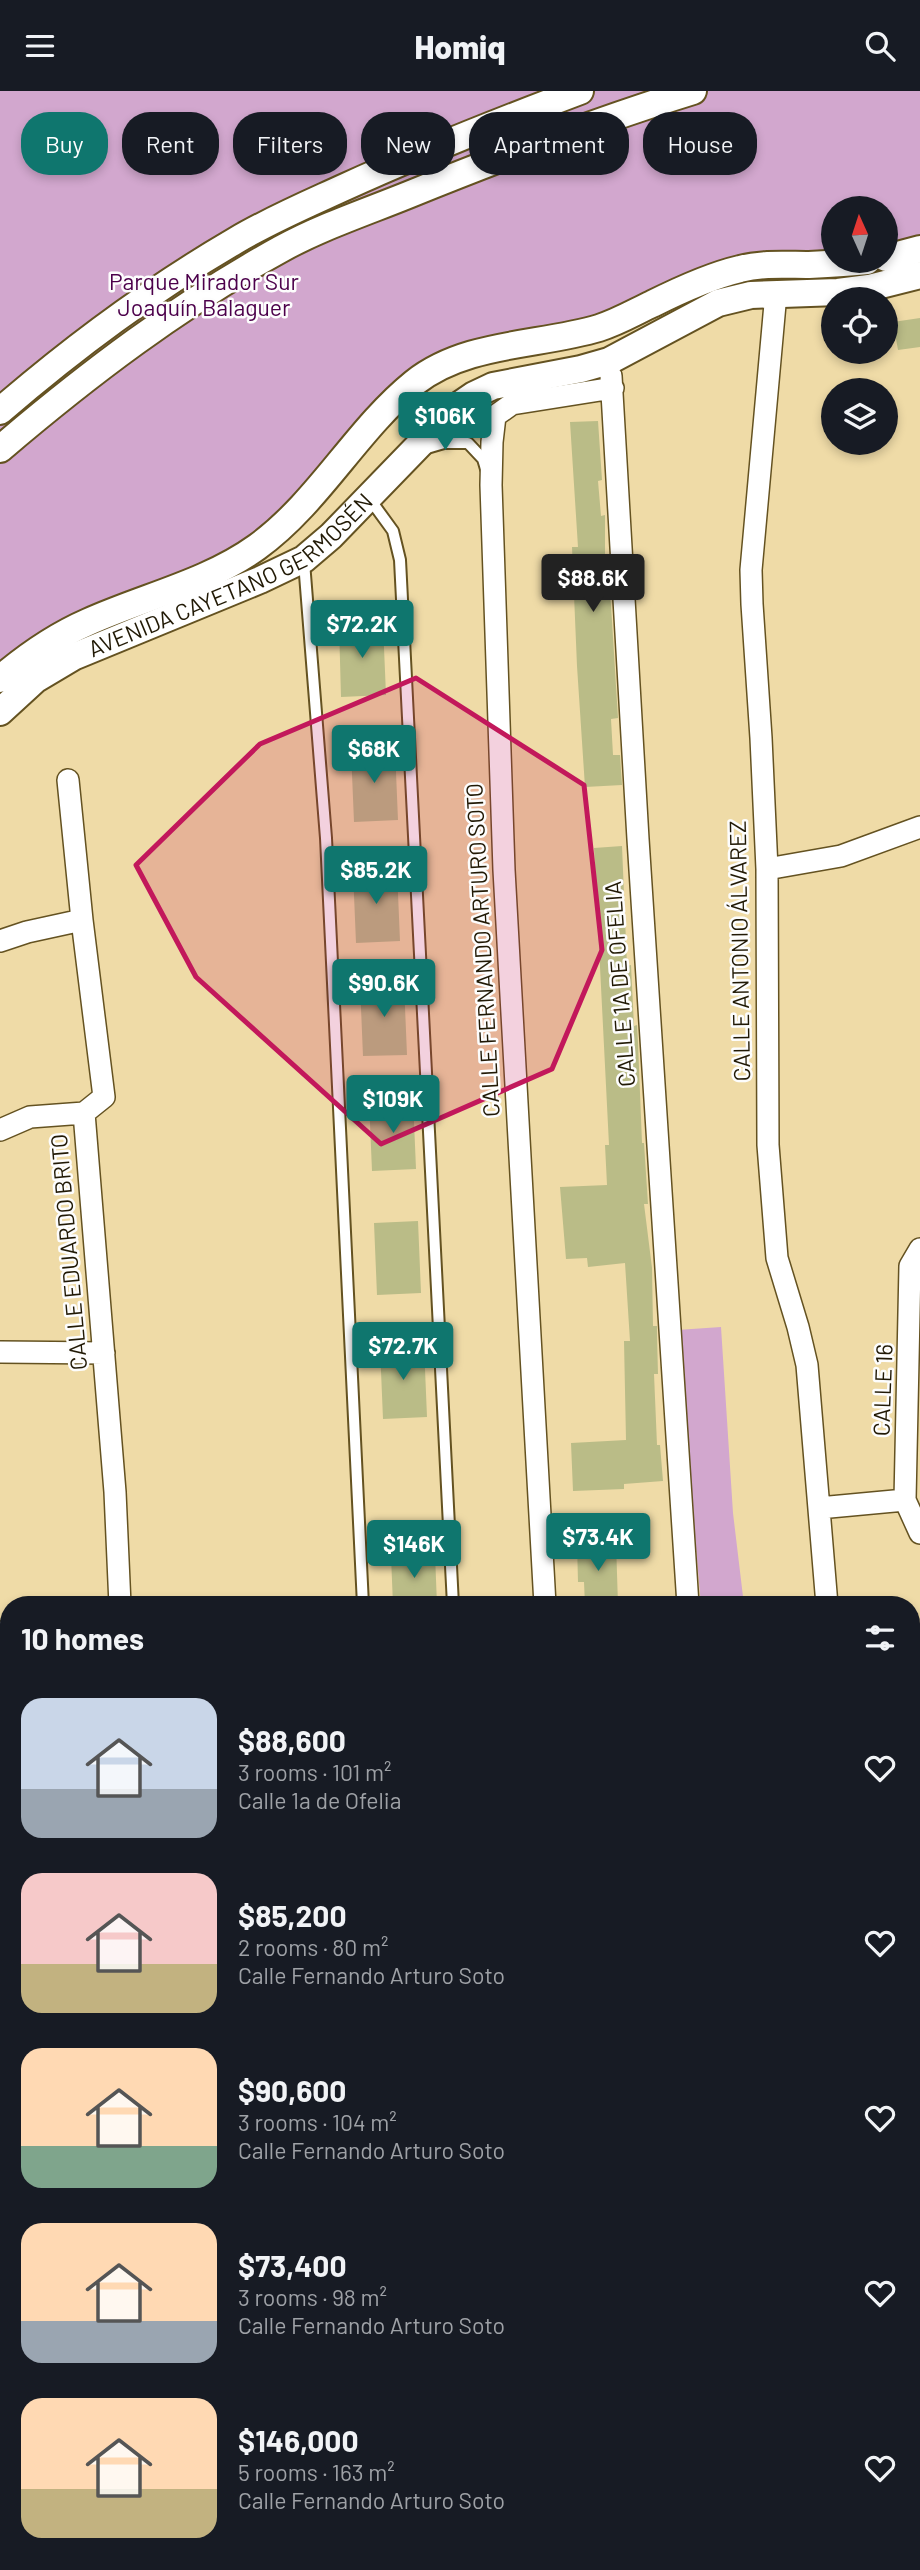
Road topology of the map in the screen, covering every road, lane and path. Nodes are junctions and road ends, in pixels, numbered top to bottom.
1 (580, 91) edge
2 (693, 91) edge
3 (920, 249) edge
4 (898, 255) edge
5 (821, 264) edge
6 (920, 275) edge
7 (776, 293) junction
8 (609, 361) junction
9 (613, 388) junction
10 (0, 411) edge
11 (0, 449) edge
12 (411, 453) junction
13 (491, 485) junction
14 (369, 498) junction
15 (304, 559) junction
16 (0, 679) edge
17 (0, 712) edge
18 (68, 780) dead end
19 (920, 827) edge
20 (767, 869) junction
21 (82, 921) junction
22 (0, 941) edge
23 (84, 1114) junction
24 (0, 1130) edge
25 (920, 1249) edge
26 (0, 1352) edge
27 (104, 1353) junction
28 (905, 1500) junction
29 (819, 1508) junction
30 (920, 1532) edge
31 (120, 1596) edge
32 (363, 1596) edge
33 (453, 1596) edge
34 (544, 1596) edge
35 (687, 1596) edge
36 (826, 1596) edge

1 - 10 street
2 - 11 street
3 - 4 street
5 - 16 street, AVENIDA CAYETANO GERMOSÉN
6 - 7 street, AVENIDA CAYETANO GERMOSÉN
7 - 8 street, AVENIDA CAYETANO GERMOSÉN
7 - 20 street, CALLE ANTONIO ÁLVAREZ
8 - 9 street, CALLE 1A DE OFELIA
8 - 12 street, AVENIDA CAYETANO GERMOSÉN
9 - 13 street, CALLE FERNANDO ARTURO SOTO
9 - 35 street, CALLE 1A DE OFELIA
12 - 13 lane
12 - 14 street, AVENIDA CAYETANO GERMOSÉN
13 - 34 street, CALLE FERNANDO ARTURO SOTO
14 - 15 street, AVENIDA CAYETANO GERMOSÉN
14 - 33 lane
15 - 17 street, AVENIDA CAYETANO GERMOSÉN
15 - 32 lane
18 - 21 street, CALLE EDUARDO BRITO
19 - 20 street
20 - 29 street, CALLE ANTONIO ÁLVAREZ
21 - 22 street
21 - 23 street, CALLE EDUARDO BRITO
23 - 24 street
23 - 27 street, CALLE EDUARDO BRITO
25 - 28 street, CALLE 16
26 - 27 street
27 - 31 street, CALLE EDUARDO BRITO
28 - 29 street
28 - 30 street, CALLE 16
29 - 36 street, CALLE ANTONIO ÁLVAREZ

